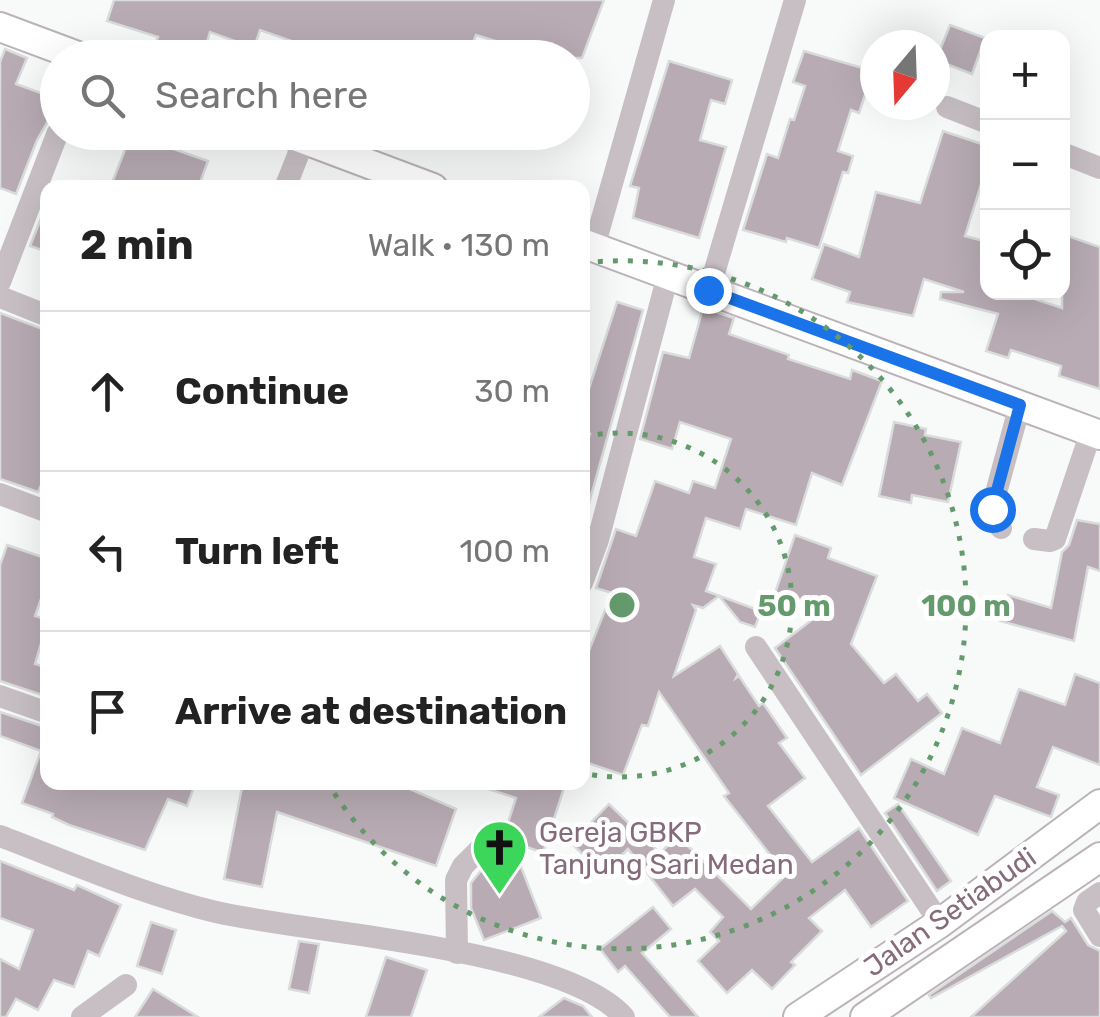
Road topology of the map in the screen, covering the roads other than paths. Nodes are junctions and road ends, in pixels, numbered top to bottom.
1 (664, 0) edge
2 (794, 0) edge
3 (0, 27) edge
4 (40, 42) edge
5 (950, 107) edge
6 (981, 120) edge
7 (51, 150) edge
8 (292, 150) edge
9 (331, 150) edge
10 (1070, 156) edge
11 (1100, 168) edge
12 (286, 180) edge
13 (412, 180) edge
14 (590, 239) edge
15 (590, 246) edge
16 (668, 275) junction
17 (0, 282) edge
18 (708, 290) junction
19 (0, 297) edge
20 (40, 313) edge
21 (1020, 405) junction
22 (1096, 433) edge
23 (1, 499) edge
24 (40, 510) edge
25 (1001, 528) dead end
26 (1034, 539) dead end
27 (590, 562) edge
28 (756, 647) dead end
29 (0, 696) edge
30 (40, 710) edge
31 (1098, 808) edge
32 (0, 836) edge
33 (488, 841) dead end
34 (1100, 857) edge
35 (1100, 893) edge
36 (940, 923) junction
37 (1100, 936) edge
38 (457, 953) junction
39 (126, 985) dead end
40 (82, 1017) edge
41 (624, 1017) edge
42 (798, 1017) edge
43 (864, 1017) edge

1 - 14 street
2 - 18 street
3 - 4 main road
5 - 6 street
7 - 17 street
8 - 12 street
9 - 13 main road
10 - 11 street
15 - 16 main road
16 - 18 main road
16 - 27 street
18 - 21 main road
19 - 20 street
21 - 22 main road
21 - 25 street
22 - 26 street
23 - 24 street
28 - 36 street
29 - 30 street
31 - 36 main road, Jalan Setiabudi
32 - 38 street
33 - 38 street
34 - 43 main road, Jalan Setiabudi
35 - 37 street
36 - 42 main road, Jalan Setiabudi
38 - 41 street
39 - 40 street

